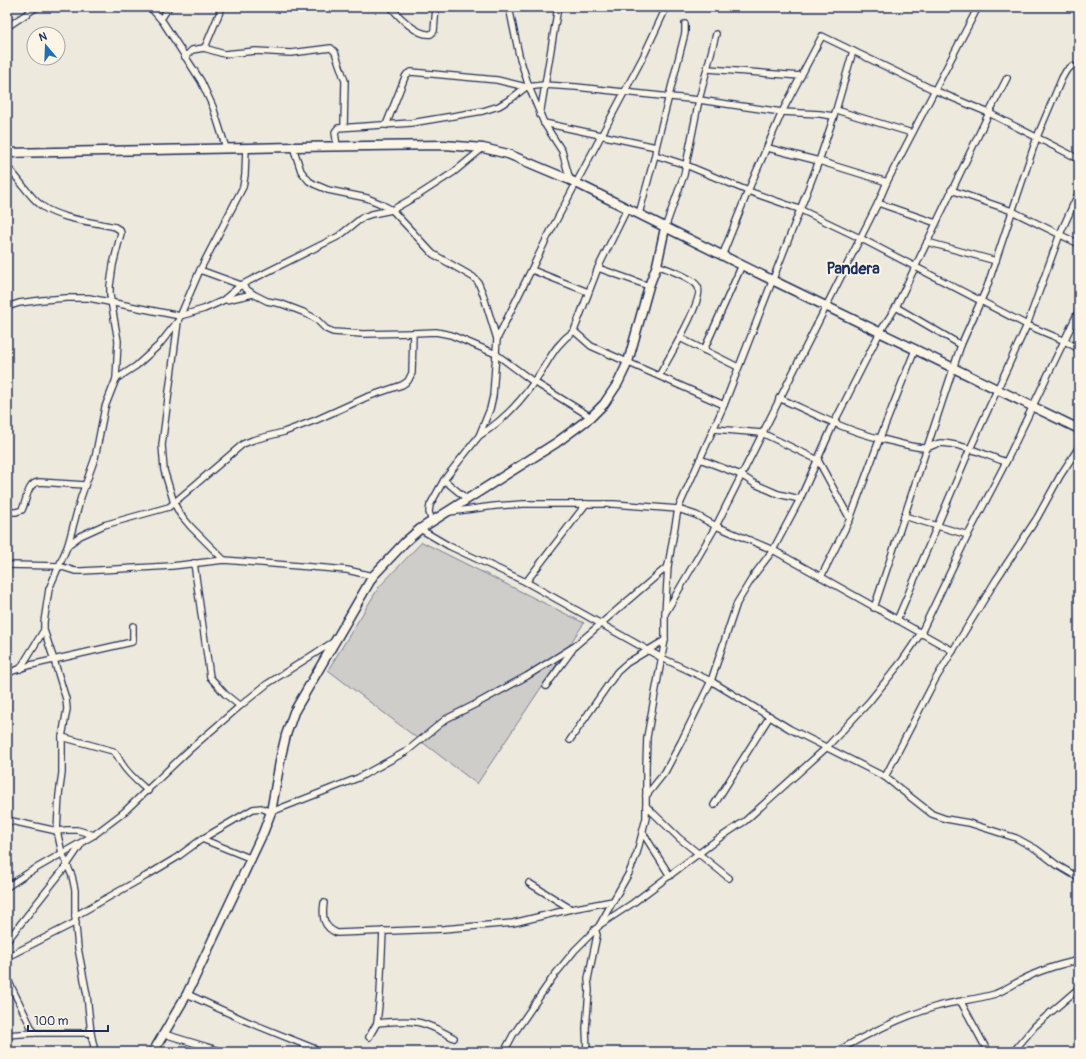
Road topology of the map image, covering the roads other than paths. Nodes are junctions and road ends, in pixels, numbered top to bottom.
1 (37, 7) edge
2 (150, 7) edge
3 (168, 7) edge
4 (222, 7) edge
5 (390, 7) edge
6 (436, 7) edge
7 (510, 7) edge
8 (558, 7) edge
9 (978, 7) edge
10 (665, 10) dead end
11 (161, 19) junction
12 (685, 24) dead end
13 (7, 27) edge
14 (716, 34) dead end
15 (204, 48) junction
16 (853, 51) junction
17 (185, 57) junction
18 (1072, 66) dead end
19 (708, 69) junction
20 (801, 76) junction
21 (1007, 78) dead end
22 (544, 85) junction
23 (528, 87) junction
24 (934, 90) junction
25 (624, 93) junction
26 (667, 97) junction
27 (699, 100) junction
28 (836, 110) junction
29 (782, 112) junction
30 (989, 112) junction
31 (540, 115) junction
32 (833, 116) junction
33 (544, 123) junction
34 (386, 125) junction
35 (344, 128) junction
36 (912, 133) junction
37 (602, 135) junction
38 (1037, 137) junction
39 (337, 146) junction
40 (293, 147) junction
41 (656, 147) junction
42 (226, 148) junction
43 (246, 148) junction
44 (483, 148) junction
45 (768, 148) junction
46 (7, 153) edge
47 (655, 155) junction
48 (1079, 159) edge
49 (819, 161) junction
50 (686, 165) junction
51 (7, 167) edge
52 (574, 182) junction
53 (887, 182) junction
54 (951, 190) junction
55 (748, 191) junction
56 (1079, 192) edge
57 (878, 203) junction
58 (627, 208) junction
59 (799, 209) junction
60 (392, 210) junction
61 (1012, 211) junction
62 (639, 214) junction
63 (936, 223) junction
64 (665, 228) junction
65 (1060, 234) junction
66 (860, 238) junction
67 (927, 242) junction
68 (1079, 244) edge
69 (722, 256) junction
70 (996, 261) junction
71 (657, 265) junction
72 (742, 265) junction
73 (916, 266) junction
74 (598, 268) junction
75 (200, 270) junction
76 (532, 270) junction
77 (772, 280) junction
78 (241, 284) junction
79 (649, 286) junction
80 (588, 292) junction
81 (253, 294) junction
82 (222, 301) junction
83 (981, 301) junction
84 (112, 303) junction
85 (826, 306) junction
86 (7, 307) edge
87 (896, 307) junction
88 (1079, 310) edge
89 (179, 319) junction
90 (1027, 325) junction
91 (574, 331) junction
92 (880, 332) junction
93 (413, 333) junction
94 (680, 338) junction
95 (497, 339) junction
96 (1065, 341) junction
97 (961, 345) junction
98 (1079, 349) edge
99 (704, 350) junction
100 (915, 350) junction
101 (496, 354) junction
102 (628, 362) junction
103 (738, 367) junction
104 (953, 369) junction
105 (659, 376) junction
106 (116, 378) junction
107 (535, 382) junction
108 (996, 390) junction
109 (779, 398) junction
110 (724, 405) junction
111 (1032, 408) junction
112 (591, 417) junction
113 (834, 423) junction
114 (714, 429) junction
115 (1079, 429) edge
116 (762, 433) junction
117 (479, 436) junction
118 (880, 438) junction
119 (1079, 447) edge
120 (926, 448) junction
121 (970, 449) junction
122 (700, 459) junction
123 (818, 460) junction
124 (1006, 462) junction
125 (741, 475) junction
126 (444, 480) junction
127 (86, 485) junction
128 (467, 499) junction
129 (800, 499) junction
130 (174, 503) junction
131 (586, 504) junction
132 (678, 509) junction
133 (7, 512) edge
134 (446, 513) junction
135 (904, 516) junction
136 (850, 518) junction
137 (432, 522) junction
138 (937, 525) junction
139 (716, 526) junction
140 (420, 529) junction
141 (968, 535) junction
142 (68, 545) junction
143 (773, 550) junction
144 (224, 560) junction
145 (194, 564) junction
146 (7, 565) edge
147 (59, 566) junction
148 (668, 566) junction
149 (373, 576) junction
150 (821, 577) junction
151 (526, 582) junction
152 (874, 608) junction
153 (664, 614) junction
154 (896, 620) junction
155 (600, 623) junction
156 (133, 626) dead end
157 (44, 630) junction
158 (921, 633) junction
159 (335, 640) junction
160 (665, 640) junction
161 (575, 646) junction
162 (649, 651) junction
163 (953, 651) junction
164 (662, 658) junction
165 (54, 660) junction
166 (20, 669) junction
167 (7, 674) edge
168 (711, 681) junction
169 (546, 686) dead end
170 (240, 706) junction
171 (770, 716) junction
172 (62, 737) junction
173 (570, 740) dead end
174 (826, 748) junction
175 (885, 777) junction
176 (148, 791) junction
177 (646, 796) junction
178 (714, 805) dead end
179 (646, 806) junction
180 (271, 812) junction
181 (7, 820) edge
182 (57, 831) junction
183 (643, 833) junction
184 (94, 835) junction
185 (202, 839) junction
186 (83, 842) junction
187 (62, 854) junction
188 (699, 855) junction
189 (252, 859) junction
190 (67, 865) junction
191 (670, 876) junction
192 (729, 878) dead end
193 (1079, 878) edge
194 (529, 884) dead end
195 (7, 887) edge
196 (612, 901) junction
197 (324, 904) dead end
198 (571, 909) junction
199 (76, 919) junction
200 (597, 927) junction
201 (383, 931) junction
202 (7, 941) edge
203 (7, 956) edge
204 (1079, 960) edge
205 (7, 978) edge
206 (1079, 988) edge
207 (187, 994) junction
208 (961, 1002) junction
209 (377, 1023) junction
210 (34, 1033) junction
211 (91, 1033) junction
212 (164, 1034) junction
213 (7, 1035) edge
214 (370, 1037) dead end
215 (454, 1038) dead end
216 (95, 1052) edge
217 (153, 1052) edge
218 (224, 1052) edge
219 (317, 1052) edge
220 (504, 1052) edge
221 (587, 1052) edge
222 (836, 1052) edge
223 (988, 1052) edge
224 (1013, 1052) edge

1 - 13 street
2 - 11 street
3 - 11 street
4 - 15 street
5 - 6 street
7 - 23 street
8 - 22 street
9 - 24 street
10 - 25 street
11 - 17 street
12 - 26 street
14 - 19 street
15 - 17 street
15 - 35 street
16 - 20 street
16 - 24 street
16 - 28 street
17 - 42 street
18 - 38 street
19 - 20 street
19 - 27 street
20 - 29 street
21 - 30 street
22 - 23 street
22 - 25 street
22 - 31 street
23 - 31 street
23 - 34 street
23 - 34 street
24 - 30 street
24 - 36 street
25 - 26 street
25 - 37 street
26 - 27 street
26 - 41 street
27 - 29 street
27 - 50 street
28 - 32 street
28 - 36 street
29 - 32 street
29 - 45 street
30 - 38 street
30 - 54 street
31 - 33 street
32 - 49 street
33 - 37 street
33 - 52 street
34 - 35 street
35 - 39 street
36 - 53 street
37 - 41 street
37 - 52 street
38 - 48 street
38 - 61 street
39 - 40 street
39 - 44 street
40 - 43 street
40 - 60 street
41 - 47 street
42 - 43 street
42 - 46 street
43 - 75 street
44 - 52 street
44 - 60 street
45 - 49 street
45 - 55 street
47 - 50 street
47 - 62 street
49 - 53 street
49 - 59 street
50 - 55 street
50 - 64 street
51 - 84 street
52 - 58 street
52 - 76 street
53 - 57 street
54 - 61 street
54 - 63 street
55 - 59 street
55 - 69 street
56 - 65 street
57 - 63 street
57 - 66 street
58 - 62 street
58 - 74 street
59 - 66 street
59 - 77 street
60 - 78 street
60 - 95 street
61 - 65 street
61 - 70 street
62 - 64 street
63 - 67 street
64 - 69 street
64 - 71 street
65 - 68 street
65 - 90 street
66 - 73 street
66 - 85 street
67 - 70 street
67 - 73 street
69 - 72 street
70 - 83 street
71 - 79 street
71 - 94 street
72 - 77 street
72 - 99 street
73 - 83 street
73 - 87 street
74 - 79 street
74 - 80 street
75 - 78 street
75 - 89 street
76 - 80 street
76 - 95 street
77 - 85 street
77 - 103 street
78 - 81 street
78 - 82 street
79 - 102 street
80 - 91 street
81 - 82 street
81 - 93 street
82 - 89 street
83 - 90 street
83 - 97 street
84 - 86 street
84 - 89 street
84 - 106 street
85 - 92 street
85 - 109 street
87 - 92 street
87 - 97 street
88 - 96 street
89 - 106 street
89 - 130 street
90 - 96 street
90 - 108 street
91 - 102 street
91 - 107 street
92 - 100 street
92 - 113 street
93 - 101 street
93 - 130 street
94 - 99 street
94 - 105 street
95 - 101 street
96 - 98 street
96 - 111 street
97 - 104 street
99 - 103 street
100 - 104 street
100 - 118 street
101 - 107 street
101 - 117 street
102 - 105 street
102 - 112 street
103 - 110 street
104 - 108 street
104 - 120 street
105 - 110 street
106 - 127 street
107 - 112 street
107 - 117 street
108 - 111 street
108 - 121 street
109 - 113 street
109 - 116 street
110 - 114 street
111 - 115 street
111 - 124 street
112 - 128 street
113 - 118 street
113 - 123 street
114 - 116 street
114 - 122 street
116 - 123 street
116 - 125 street
117 - 126 street
118 - 120 street
118 - 136 street
119 - 163 street
120 - 121 street
120 - 135 street
121 - 124 street
121 - 138 street
122 - 125 street
122 - 132 street
123 - 129 street
123 - 136 street
124 - 141 street
125 - 129 street
125 - 139 street
126 - 128 street
126 - 137 street
127 - 133 street
127 - 142 street
128 - 134 street
129 - 143 street
130 - 142 street
130 - 144 street
131 - 132 street
131 - 134 street
131 - 151 street
132 - 139 street
132 - 148 street
134 - 137 street
135 - 138 street
135 - 152 street
136 - 150 street
137 - 140 street
138 - 141 street
138 - 154 street
139 - 143 street
139 - 153 street
140 - 149 street
140 - 151 street
141 - 158 street
142 - 147 street
143 - 150 street
143 - 168 street
144 - 145 street
144 - 149 street
145 - 147 street
145 - 170 street
146 - 147 street
147 - 157 street
148 - 153 street
148 - 155 street
149 - 159 street
150 - 152 street
151 - 155 street
152 - 154 street
153 - 160 street
154 - 158 street
155 - 161 street
155 - 162 street
156 - 165 street
157 - 165 street
157 - 166 street
158 - 163 street
158 - 174 street
159 - 170 street
159 - 180 street
160 - 162 street
160 - 164 street
161 - 169 street
161 - 180 street
162 - 164 street
162 - 173 street
163 - 175 street
164 - 168 street
164 - 177 street
165 - 166 street
165 - 172 street
166 - 167 street
168 - 171 street
168 - 177 street
170 - 176 street
171 - 174 street
171 - 178 street
172 - 176 street
172 - 182 street
174 - 175 street
174 - 188 street
175 - 193 street
176 - 184 street
177 - 179 street
179 - 183 street
179 - 188 street
180 - 185 street
180 - 189 street
181 - 182 street
182 - 184 street
182 - 187 street
183 - 191 street
183 - 196 street
184 - 186 street
185 - 189 street
185 - 199 street
186 - 187 street
186 - 190 street
187 - 190 street
187 - 195 street
188 - 191 street
188 - 192 street
189 - 207 street
190 - 199 street
190 - 202 street
191 - 200 street
194 - 198 street
196 - 198 street
196 - 200 street
197 - 201 street
198 - 201 street
199 - 203 street
199 - 211 street
200 - 220 street
200 - 221 street
201 - 209 street
204 - 208 street
205 - 210 street
206 - 224 street
207 - 212 street
207 - 219 street
208 - 222 street
208 - 223 street
209 - 214 street
209 - 215 street
210 - 211 street
210 - 213 street
211 - 216 street
212 - 217 street
212 - 218 street

